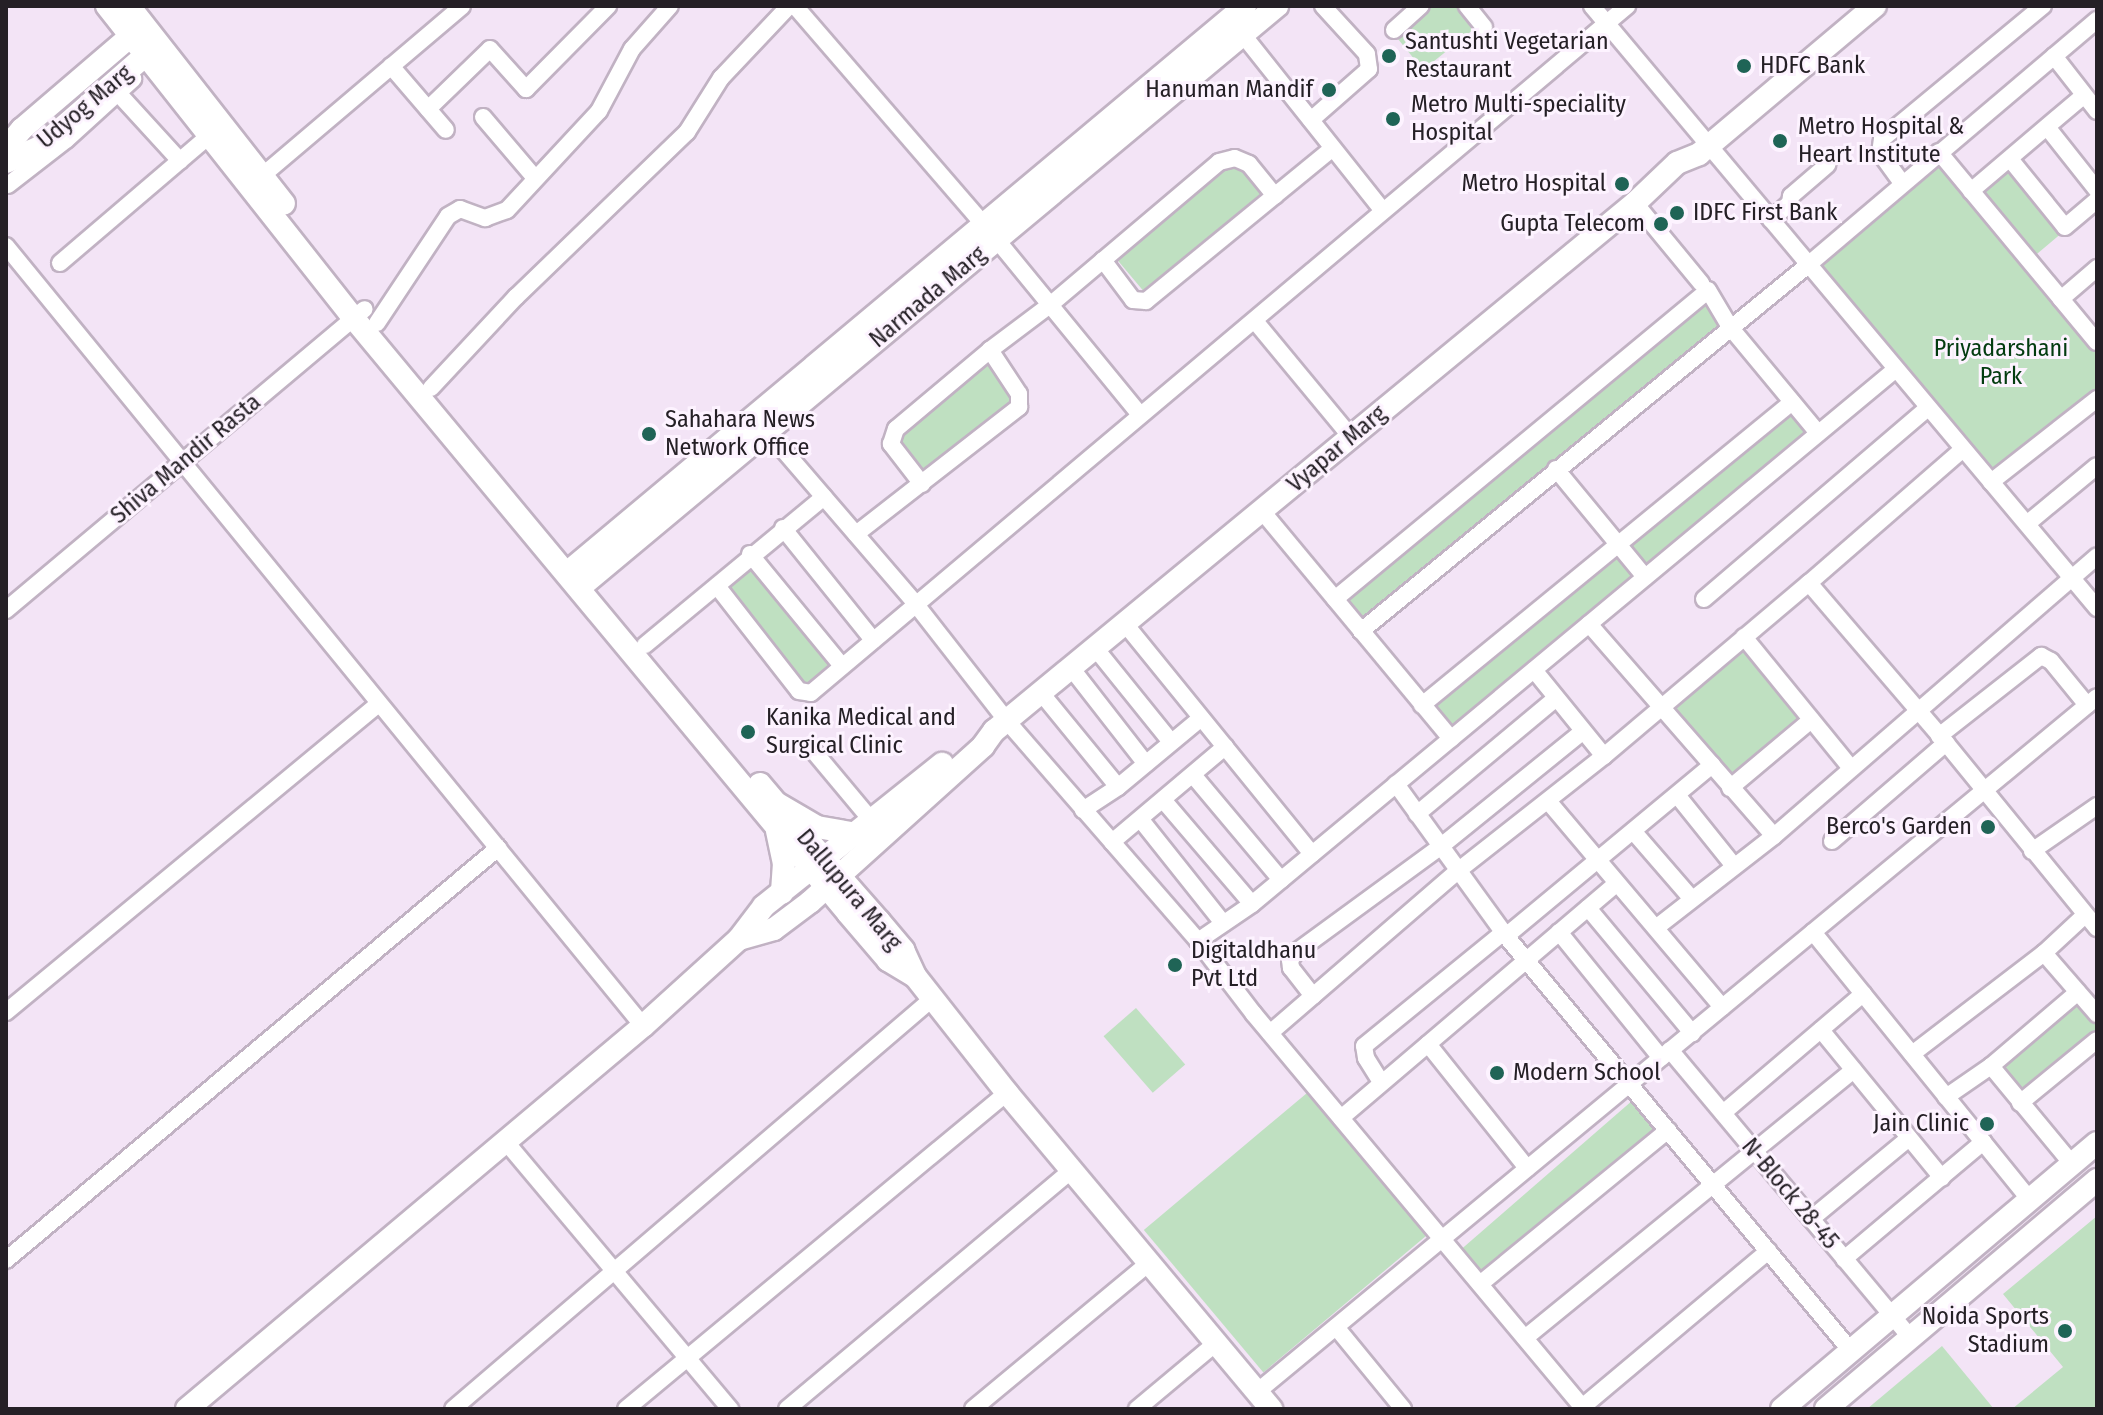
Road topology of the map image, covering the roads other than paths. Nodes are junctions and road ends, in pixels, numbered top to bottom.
1 (107, 6) edge
2 (129, 6) edge
3 (462, 6) edge
4 (608, 6) edge
5 (670, 6) edge
6 (789, 6) edge
7 (795, 6) edge
8 (1277, 6) edge
9 (1323, 6) edge
10 (1421, 6) edge
11 (1467, 6) edge
12 (1592, 6) edge
13 (1627, 6) edge
14 (1853, 6) edge
15 (1875, 6) edge
16 (2043, 6) edge
17 (1239, 20) edge
18 (1607, 23) junction
19 (2095, 26) edge
20 (1484, 27) dead end
21 (136, 30) junction
22 (1394, 30) dead end
23 (152, 53) junction
24 (2054, 56) junction
25 (391, 66) junction
26 (118, 93) junction
27 (2084, 95) junction
28 (428, 109) junction
29 (2097, 111) edge
30 (483, 117) dead end
31 (1311, 120) junction
32 (2047, 127) junction
33 (446, 130) dead end
34 (210, 135) junction
35 (1706, 139) junction
36 (6, 148) edge
37 (1332, 149) junction
38 (1939, 152) junction
39 (2010, 159) junction
40 (180, 161) junction
41 (6, 162) edge
42 (1827, 165) dead end
43 (535, 178) junction
44 (256, 181) junction
45 (1902, 183) junction
46 (8, 185) edge
47 (2097, 190) edge
48 (1971, 191) junction
49 (1275, 196) junction
50 (2097, 200) edge
51 (1635, 203) junction
52 (1383, 211) junction
53 (1771, 220) junction
54 (990, 232) junction
55 (6, 246) edge
56 (1103, 260) junction
57 (60, 263) dead end
58 (1808, 265) junction
59 (2097, 268) edge
60 (1701, 283) dead end
61 (2061, 299) junction
62 (1050, 305) junction
63 (365, 317) junction
64 (1255, 321) junction
65 (1730, 327) junction
66 (2097, 342) edge
67 (990, 350) junction
68 (1896, 369) junction
69 (431, 388) junction
70 (2097, 399) edge
71 (1792, 402) junction
72 (1928, 408) junction
73 (1140, 415) junction
74 (761, 424) junction
75 (1818, 433) junction
76 (1351, 437) junction
77 (1962, 450) junction
78 (182, 462) junction
79 (2097, 466) edge
80 (1556, 469) junction
81 (1991, 482) junction
82 (922, 484) junction
83 (824, 497) junction
84 (1262, 511) junction
85 (2028, 523) junction
86 (783, 528) junction
87 (856, 534) junction
88 (1618, 545) junction
89 (750, 554) junction
90 (2097, 556) edge
91 (579, 576) junction
92 (1645, 577) junction
93 (2073, 578) junction
94 (1809, 583) junction
95 (717, 586) junction
96 (1335, 599) junction
97 (1704, 599) dead end
98 (914, 602) junction
99 (2097, 608) edge
100 (6, 610) edge
101 (1589, 624) junction
102 (1126, 625) junction
103 (1361, 631) junction
104 (1744, 637) junction
105 (873, 640) junction
106 (645, 645) junction
107 (1096, 649) junction
108 (842, 666) junction
109 (1072, 669) junction
110 (1534, 670) junction
111 (1042, 694) junction
112 (1556, 698) junction
113 (2092, 701) edge
114 (379, 703) junction
115 (1422, 705) junction
116 (1661, 707) junction
117 (1918, 711) junction
118 (1201, 718) junction
119 (1811, 720) junction
120 (1000, 726) junction
121 (1583, 731) junction
122 (1451, 739) junction
123 (1943, 740) junction
124 (1171, 742) junction
125 (1225, 747) junction
126 (811, 748) dead end
127 (1604, 756) junction
128 (1146, 764) junction
129 (1712, 765) junction
130 (1851, 768) junction
131 (1193, 775) junction
132 (1396, 784) junction
133 (1118, 787) junction
134 (1730, 788) junction
135 (1985, 790) junction
136 (1677, 795) junction
137 (1164, 801) junction
138 (1548, 801) junction
139 (2097, 806) edge
140 (1083, 810) junction
141 (776, 814) junction
142 (1417, 814) junction
143 (1141, 820) junction
144 (1633, 831) junction
145 (865, 835) junction
146 (1774, 836) junction
147 (1832, 841) dead end
148 (1112, 842) junction
149 (1440, 847) junction
150 (498, 848) junction
151 (2032, 851) junction
152 (1312, 854) junction
153 (1599, 861) junction
154 (1734, 866) junction
155 (1459, 870) junction
156 (826, 873) junction
157 (1281, 880) junction
158 (1617, 883) junction
159 (782, 893) junction
160 (1692, 899) junction
161 (810, 902) junction
162 (1252, 904) junction
163 (855, 907) junction
164 (1588, 908) junction
165 (2085, 915) junction
166 (1223, 923) junction
167 (1657, 927) junction
168 (2097, 928) edge
169 (1559, 932) junction
170 (1813, 932) junction
171 (1505, 934) junction
172 (739, 939) junction
173 (1198, 941) junction
174 (2044, 953) junction
175 (1526, 960) junction
176 (2078, 992) junction
177 (1863, 994) junction
178 (1313, 996) junction
179 (933, 998) junction
180 (1722, 1007) junction
181 (6, 1012) edge
182 (2097, 1014) edge
183 (643, 1026) junction
184 (1821, 1030) junction
185 (1270, 1033) junction
186 (1692, 1033) junction
187 (2097, 1040) edge
188 (1428, 1044) junction
189 (1666, 1054) junction
190 (1912, 1054) junction
191 (1991, 1066) junction
192 (1854, 1070) junction
193 (1381, 1082) junction
194 (1630, 1083) junction
195 (1007, 1093) junction
196 (1946, 1097) junction
197 (2020, 1103) junction
198 (1723, 1113) junction
199 (1341, 1118) junction
200 (1668, 1130) junction
201 (1909, 1138) junction
202 (506, 1142) junction
203 (1983, 1142) junction
204 (2097, 1143) edge
205 (1756, 1153) junction
206 (2072, 1164) junction
207 (1527, 1168) junction
208 (1072, 1170) junction
209 (1942, 1178) junction
210 (2097, 1180) edge
211 (1715, 1187) junction
212 (2030, 1200) junction
213 (1811, 1219) junction
214 (1443, 1239) junction
215 (1768, 1251) junction
216 (1844, 1259) junction
217 (6, 1260) edge
218 (1149, 1263) junction
219 (615, 1272) junction
220 (1480, 1284) junction
221 (1892, 1316) junction
222 (1336, 1327) junction
223 (1525, 1338) junction
224 (1911, 1338) junction
225 (1216, 1343) junction
226 (1851, 1351) junction
227 (687, 1358) junction
228 (1264, 1401) edge
229 (1582, 1408) edge
230 (187, 1409) edge
231 (453, 1409) edge
232 (626, 1409) edge
233 (730, 1409) edge
234 (787, 1409) edge
235 (973, 1409) edge
236 (1137, 1409) edge
237 (1403, 1409) edge
238 (1782, 1409) edge
239 (1826, 1409) edge

1 - 21 street
2 - 21 street
3 - 25 street
4 - 28 street
5 - 43 street
6 - 69 street
7 - 54 street
8 - 17 street, Narmada Marg
9 - 31 street
10 - 22 street
11 - 20 street
12 - 18 street
13 - 18 street
14 - 35 street, Vyapar Marg
15 - 35 street, Vyapar Marg
16 - 45 street
17 - 31 street
17 - 54 street, Narmada Marg
18 - 35 street
18 - 52 street
19 - 24 street
21 - 23 street
21 - 36 street, Udyog Marg
23 - 26 street
23 - 34 street
23 - 41 street, Udyog Marg
23 - 44 street
24 - 27 street
24 - 38 street
25 - 28 street
25 - 44 street
26 - 40 street
26 - 46 street
27 - 29 street
27 - 32 street
28 - 33 street
30 - 43 street
31 - 37 street
32 - 39 street
32 - 47 street
34 - 40 street
34 - 44 street
35 - 51 street, Vyapar Marg
35 - 53 street
37 - 49 street
37 - 52 street
38 - 45 street
38 - 48 street
39 - 48 street
39 - 50 street
40 - 57 street
42 - 53 street
43 - 63 street, Shiva Mandir Rasta
44 - 63 street
45 - 58 street
48 - 61 street
49 - 56 street
49 - 56 street
51 - 60 street
51 - 76 street, Vyapar Marg
52 - 64 street
53 - 58 street
54 - 62 street
54 - 74 street, Narmada Marg
55 - 78 street
56 - 62 street
58 - 65 street
58 - 68 street
59 - 61 street
61 - 66 street
62 - 67 street
62 - 73 street
63 - 69 street
63 - 78 street, Shiva Mandir Rasta
63 - 91 street
64 - 73 street
64 - 76 street
65 - 71 street
65 - 80 street
65 - 96 street
67 - 82 street
67 - 82 street
68 - 72 street
68 - 75 street
69 - 91 street
70 - 81 street
71 - 75 street
71 - 88 street
72 - 77 street
72 - 97 street
73 - 98 street
74 - 83 street
74 - 91 street, Narmada Marg
75 - 92 street
76 - 84 street, Vyapar Marg
77 - 81 street
77 - 94 street
78 - 100 street, Shiva Mandir Rasta
78 - 114 street
79 - 85 street
80 - 88 street
80 - 103 street
81 - 85 street
82 - 87 street
83 - 86 street
83 - 87 street
84 - 96 street
84 - 102 street, Vyapar Marg
85 - 93 street
86 - 89 street
86 - 105 street
87 - 98 street
88 - 92 street
88 - 115 street
89 - 95 street
89 - 108 street
90 - 93 street
91 - 106 street
91 - 141 street
92 - 101 street
93 - 99 street
93 - 117 street
94 - 104 street
94 - 117 street
95 - 106 street
95 - 108 street
96 - 103 street
98 - 105 street
98 - 120 street
101 - 110 street
101 - 116 street
102 - 107 street, Vyapar Marg
102 - 118 street
103 - 115 street
104 - 116 street
104 - 119 street
105 - 108 street
106 - 141 street
107 - 109 street, Vyapar Marg
107 - 124 street
109 - 111 street, Vyapar Marg
109 - 128 street
110 - 112 street
110 - 122 street
111 - 120 street, Vyapar Marg
111 - 133 street
112 - 121 street
112 - 142 street
113 - 123 street
113 - 135 street
114 - 150 street
114 - 181 street
115 - 122 street
116 - 127 street
116 - 129 street
117 - 123 street
117 - 130 street
118 - 124 street
118 - 125 street
119 - 130 street
119 - 134 street
120 - 140 street
120 - 145 street, Vyapar Marg
120 - 145 street, Vyapar Marg
121 - 127 street
121 - 149 street
122 - 132 street
123 - 135 street
123 - 147 street
124 - 128 street
125 - 131 street
125 - 152 street
126 - 145 street
127 - 138 street
128 - 133 street
129 - 134 street
129 - 136 street
130 - 146 street
131 - 137 street
131 - 157 street
132 - 142 street
132 - 152 street
133 - 140 street
134 - 146 street
135 - 151 street
135 - 170 street
136 - 144 street
136 - 154 street
137 - 143 street
137 - 162 street
138 - 153 street
138 - 155 street
139 - 151 street
140 - 148 street
141 - 145 street
141 - 156 street, Dallupura Marg
141 - 159 street
142 - 149 street
143 - 148 street
143 - 166 street
144 - 153 street
144 - 160 street
145 - 156 street, Vyapar Marg
145 - 163 street
146 - 154 street
148 - 173 street
149 - 155 street
149 - 178 street
150 - 183 street
150 - 217 street
151 - 165 street
152 - 157 street
153 - 158 street
153 - 171 street
154 - 160 street
155 - 171 street
155 - 178 street
156 - 159 street
156 - 161 street
156 - 163 street, Dallupura Marg
157 - 162 street
158 - 164 street
158 - 167 street
159 - 172 street
160 - 167 street
161 - 163 street
161 - 172 street
162 - 166 street
163 - 179 street, Dallupura Marg
164 - 169 street
164 - 186 street
165 - 168 street
165 - 174 street
166 - 173 street
167 - 180 street
169 - 175 street
169 - 189 street, N-Block 28-45
170 - 177 street
170 - 180 street
171 - 175 street
171 - 193 street
172 - 183 street
173 - 185 street
174 - 176 street
174 - 190 street
175 - 188 street
175 - 194 street
176 - 182 street
176 - 191 street
177 - 184 street
177 - 190 street
178 - 185 street
179 - 195 street, Dallupura Marg
179 - 219 street
180 - 186 street
183 - 202 street
184 - 192 street
184 - 198 street
185 - 199 street
186 - 189 street
187 - 197 street
188 - 193 street
188 - 207 street
189 - 194 street
189 - 198 street, N-Block 28-45
190 - 196 street
191 - 196 street
191 - 197 street
192 - 201 street
192 - 205 street
193 - 199 street
194 - 200 street
194 - 207 street
195 - 208 street, Dallupura Marg
195 - 227 street
196 - 203 street
197 - 206 street
198 - 205 street, N-Block 28-45
199 - 214 street
200 - 211 street
200 - 220 street
201 - 209 street
201 - 213 street
202 - 219 street
202 - 230 street
203 - 209 street
203 - 212 street
204 - 206 street
205 - 211 street
205 - 213 street, N-Block 28-45
206 - 212 street
207 - 214 street
208 - 218 street, Dallupura Marg
208 - 234 street
209 - 216 street
210 - 224 street
211 - 215 street
211 - 223 street
212 - 221 street
213 - 216 street, N-Block 28-45
214 - 220 street
214 - 222 street
215 - 226 street
215 - 229 street
216 - 221 street, N-Block 28-45
218 - 225 street, Dallupura Marg
218 - 235 street
219 - 227 street
219 - 231 street
220 - 223 street
221 - 224 street, N-Block 28-45
221 - 226 street
222 - 228 street
222 - 237 street
223 - 229 street
224 - 239 street
225 - 228 street, Dallupura Marg
225 - 236 street
226 - 238 street
227 - 232 street
227 - 233 street

